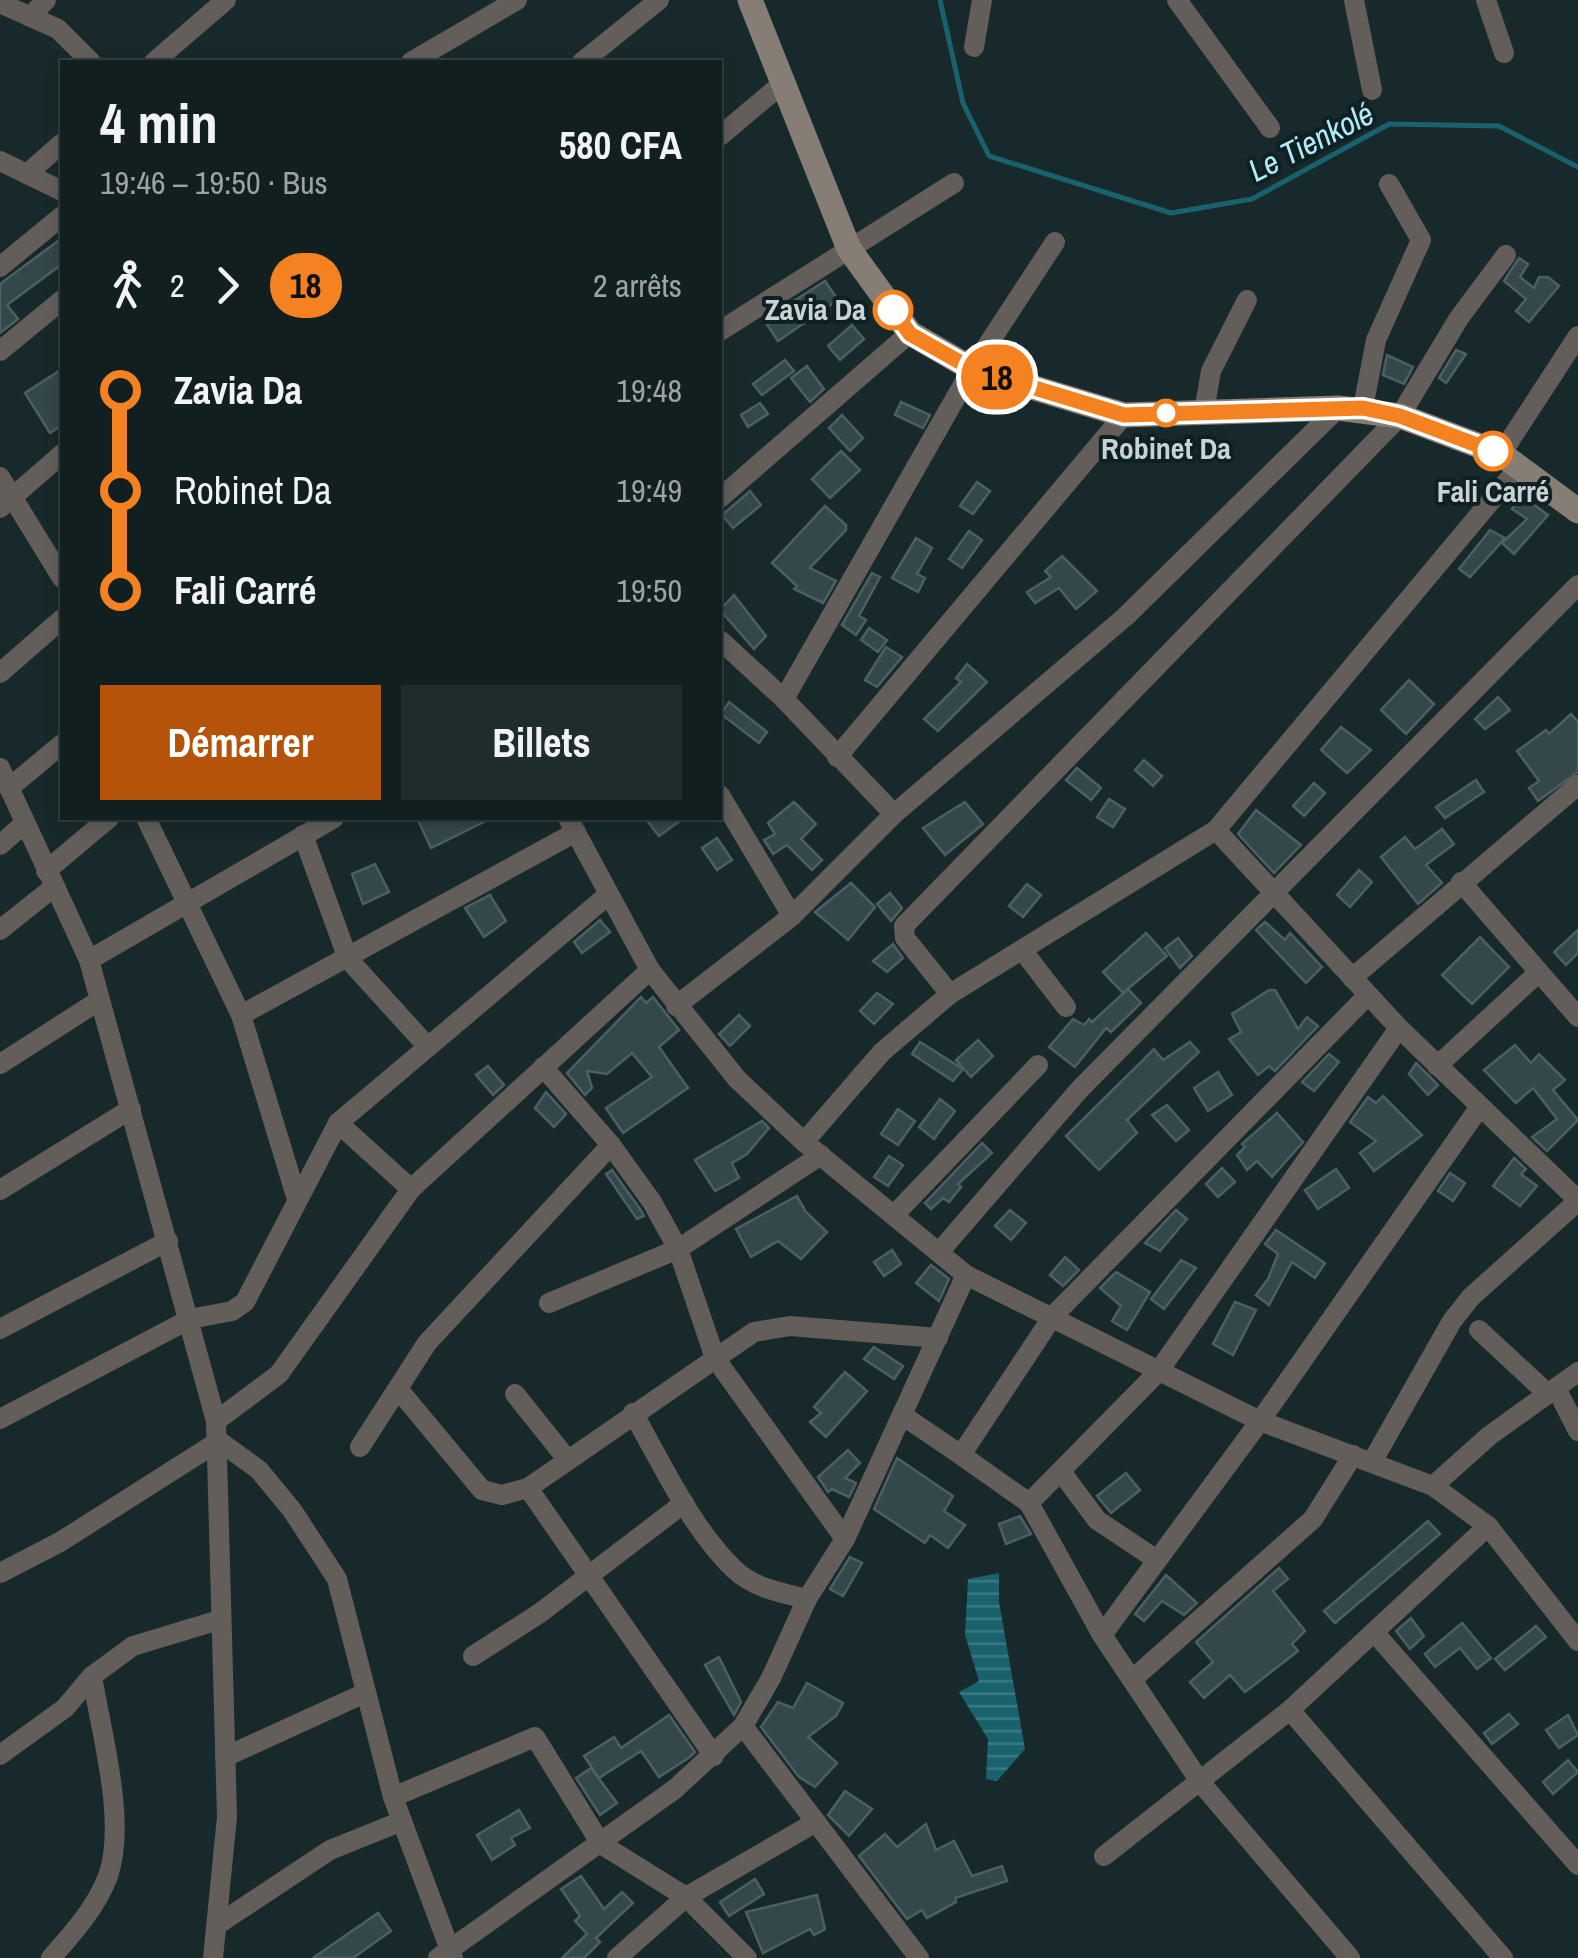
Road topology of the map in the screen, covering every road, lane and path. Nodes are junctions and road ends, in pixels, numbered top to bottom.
1 (46, 0) edge
2 (226, 0) edge
3 (517, 0) edge
4 (659, 0) edge
5 (750, 0) edge
6 (982, 0) edge
7 (1177, 0) edge
8 (1354, 0) edge
9 (1486, 0) edge
10 (0, 4) edge
11 (30, 16) junction
12 (974, 46) dead end
13 (1504, 53) dead end
14 (90, 60) edge
15 (156, 60) edge
16 (415, 60) edge
17 (584, 60) edge
18 (783, 83) junction
19 (1372, 90) dead end
20 (1270, 128) dead end
21 (722, 134) edge
22 (60, 145) edge
23 (0, 162) edge
24 (26, 174) junction
25 (954, 183) dead end
26 (1389, 184) dead end
27 (60, 190) edge
28 (60, 218) edge
29 (1055, 242) dead end
30 (849, 249) junction
31 (1506, 255) dead end
32 (0, 267) edge
33 (1247, 300) dead end
34 (60, 302) edge
35 (722, 330) edge
36 (910, 334) junction
37 (1578, 336) edge
38 (0, 351) edge
39 (972, 369) junction
40 (1350, 408) junction
41 (1204, 412) junction
42 (1124, 415) junction
43 (1400, 416) junction
44 (60, 456) edge
45 (1510, 460) junction
46 (0, 477) edge
47 (722, 496) edge
48 (6, 503) edge
49 (1578, 511) edge
50 (60, 575) edge
51 (1578, 585) edge
52 (60, 621) edge
53 (722, 642) edge
54 (0, 673) edge
55 (784, 699) junction
56 (60, 746) edge
57 (837, 757) junction
58 (0, 768) edge
59 (1578, 786) edge
60 (9, 788) junction
61 (722, 798) edge
62 (894, 814) junction
63 (107, 820) edge
64 (147, 820) edge
65 (330, 820) edge
66 (25, 823) junction
67 (572, 825) edge
68 (1216, 830) junction
69 (303, 835) junction
70 (0, 844) edge
71 (50, 879) junction
72 (1461, 882) junction
73 (1273, 894) junction
74 (608, 895) junction
75 (186, 902) junction
76 (792, 916) junction
77 (0, 930) edge
78 (1023, 950) junction
79 (348, 959) junction
80 (89, 960) junction
81 (650, 970) junction
82 (1539, 972) junction
83 (1352, 978) junction
84 (950, 994) junction
85 (1368, 995) junction
86 (100, 1000) junction
87 (676, 1006) junction
88 (1066, 1007) dead end
89 (241, 1015) junction
90 (1578, 1017) edge
91 (1399, 1028) junction
92 (428, 1046) junction
93 (0, 1064) edge
94 (1038, 1065) dead end
95 (1437, 1066) junction
96 (543, 1067) junction
97 (1479, 1108) junction
98 (131, 1109) junction
99 (338, 1123) junction
100 (612, 1146) junction
101 (813, 1149) junction
102 (411, 1189) junction
103 (0, 1190) edge
104 (297, 1199) junction
105 (1578, 1200) edge
106 (895, 1214) junction
107 (168, 1241) junction
108 (678, 1249) junction
109 (940, 1252) junction
110 (966, 1276) junction
111 (549, 1303) dead end
112 (1052, 1316) junction
113 (190, 1319) junction
114 (0, 1329) edge
115 (1479, 1330) dead end
116 (938, 1338) junction
117 (715, 1358) junction
118 (1158, 1372) junction
119 (1578, 1372) edge
120 (398, 1389) junction
121 (1552, 1391) junction
122 (515, 1394) dead end
123 (632, 1412) junction
124 (902, 1416) junction
125 (0, 1420) edge
126 (1260, 1421) junction
127 (218, 1431) junction
128 (1578, 1431) edge
129 (360, 1447) dead end
130 (960, 1455) junction
131 (567, 1459) junction
132 (1362, 1459) junction
133 (1062, 1474) junction
134 (1432, 1486) junction
135 (528, 1488) junction
136 (684, 1503) junction
137 (1029, 1504) junction
138 (1488, 1526) junction
139 (845, 1539) junction
140 (1158, 1560) junction
141 (0, 1573) edge
142 (588, 1575) junction
143 (806, 1599) junction
144 (219, 1620) junction
145 (1374, 1632) junction
146 (1102, 1635) junction
147 (1578, 1641) edge
148 (474, 1656) dead end
149 (92, 1676) junction
150 (1134, 1678) junction
151 (365, 1693) junction
152 (1290, 1710) junction
153 (743, 1726) junction
154 (0, 1755) edge
155 (714, 1756) junction
156 (225, 1757) junction
157 (1201, 1783) junction
158 (393, 1797) junction
159 (402, 1821) junction
160 (816, 1822) junction
161 (601, 1844) junction
162 (1104, 1856) dead end
163 (1578, 1865) edge
164 (686, 1897) junction
165 (217, 1925) junction
166 (447, 1956) edge
167 (51, 1958) edge
168 (213, 1958) edge
169 (617, 1958) edge
170 (747, 1958) edge
171 (919, 1958) edge
172 (1350, 1958) edge
173 (1502, 1958) edge

1 - 11 street
2 - 15 street
3 - 16 street
4 - 17 street
5 - 18 main road
6 - 12 street
7 - 20 street
8 - 19 street
9 - 13 street
10 - 11 street
11 - 14 street
18 - 21 street
18 - 30 main road
22 - 24 street
23 - 24 street
24 - 27 street
25 - 30 street
26 - 40 street
28 - 32 street
29 - 39 street
30 - 35 street
30 - 36 main road
31 - 43 street
33 - 41 street
34 - 38 street
36 - 39 main road
36 - 47 street
37 - 45 street
39 - 42 main road
39 - 55 street
40 - 41 main road
40 - 43 main road
40 - 62 street
41 - 42 main road
42 - 57 street
43 - 45 main road
43 - 84 street
44 - 48 street
45 - 49 main road
45 - 68 street
46 - 48 street
48 - 50 street
51 - 73 street
52 - 54 street
53 - 55 street
55 - 57 street
56 - 60 street
57 - 62 street
58 - 60 street
59 - 72 street
60 - 66 street
61 - 76 street
62 - 76 street
63 - 71 street
64 - 75 street
65 - 69 street
66 - 70 street
66 - 71 street
67 - 74 street
67 - 79 street
68 - 73 street
68 - 78 street
69 - 75 street
69 - 79 street
71 - 77 street
71 - 80 street
72 - 82 street
72 - 83 street
73 - 83 street
73 - 109 street
74 - 81 street
74 - 92 street
75 - 80 street
75 - 89 street
76 - 87 street
78 - 84 street
78 - 88 street
79 - 89 street
79 - 92 street
80 - 86 street
81 - 87 street
81 - 96 street
82 - 90 street
82 - 95 street
83 - 85 street
84 - 101 street
85 - 91 street
85 - 112 street
86 - 93 street
86 - 98 street
87 - 101 street
89 - 104 street
91 - 95 street
91 - 118 street
92 - 99 street
94 - 106 street
95 - 97 street
96 - 100 street
96 - 102 street
97 - 105 street
97 - 126 street
98 - 103 street
98 - 107 street
99 - 102 street
99 - 104 street
100 - 108 street
100 - 120 street
101 - 106 street
101 - 108 street
102 - 127 street
104 - 113 street
105 - 132 street
106 - 109 street
107 - 113 street
107 - 114 street
108 - 111 street
108 - 117 street
109 - 110 street
110 - 112 street
110 - 116 street
112 - 118 street
112 - 130 street
113 - 125 street
113 - 127 street
115 - 121 street
116 - 117 street
116 - 124 street
117 - 123 street
117 - 139 street
118 - 126 street
118 - 133 street
119 - 121 street
120 - 129 street
120 - 135 street
121 - 128 street
121 - 134 street
122 - 131 street
123 - 131 street
123 - 136 street
124 - 130 street
124 - 139 street
126 - 132 street
126 - 140 street
127 - 141 street
127 - 144 street
127 - 151 street
130 - 137 street
131 - 135 street
132 - 134 street
132 - 150 street
133 - 137 street
133 - 140 street
134 - 138 street
135 - 142 street
136 - 142 street
136 - 143 street
137 - 146 street
138 - 145 street
138 - 147 street
139 - 143 street
140 - 146 street
142 - 148 street
142 - 155 street
143 - 153 street
144 - 149 street
144 - 156 street
145 - 152 street
145 - 163 street
146 - 150 street
149 - 154 street
149 - 167 street
150 - 157 street
151 - 156 street
151 - 158 street
152 - 157 street
152 - 173 street
153 - 155 street
153 - 160 street
155 - 161 street
156 - 165 street
157 - 162 street
157 - 172 street
158 - 159 street
158 - 161 street
159 - 165 street
159 - 166 street
160 - 164 street
160 - 171 street
161 - 164 street
161 - 166 street
164 - 169 street
164 - 170 street
165 - 168 street

